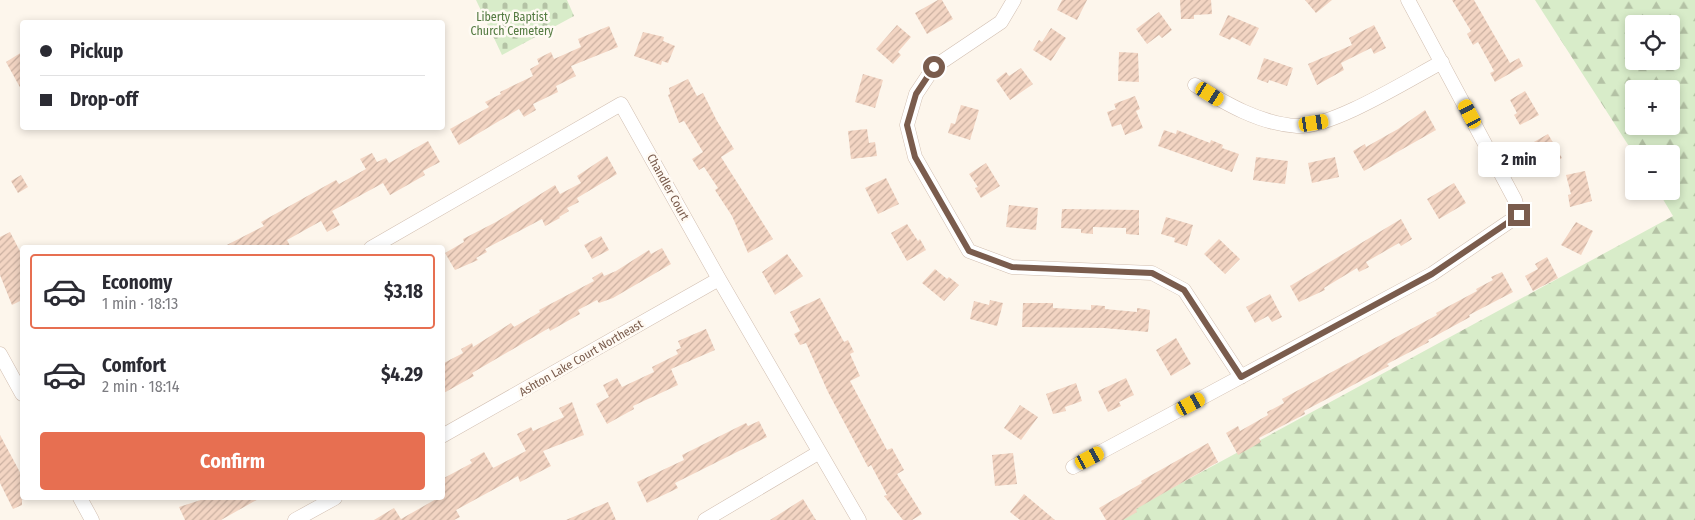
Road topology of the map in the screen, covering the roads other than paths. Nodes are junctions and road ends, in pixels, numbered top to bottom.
1 (1014, 0) edge
2 (1408, 0) edge
3 (1442, 62) junction
4 (1195, 84) dead end
5 (376, 245) edge
6 (719, 280) junction
7 (0, 354) edge
8 (1241, 377) junction
9 (20, 390) edge
10 (445, 434) edge
11 (818, 453) junction
12 (1073, 467) dead end
13 (81, 500) edge
14 (331, 500) edge
15 (92, 520) edge
16 (295, 520) edge
17 (705, 520) edge
18 (859, 520) edge

1 - 8 street
2 - 3 street
3 - 4 street
3 - 8 street
5 - 6 street, Chandler Court
6 - 10 street, Ashton Lake Court Northeast
6 - 11 street, Chandler Court
7 - 9 street
8 - 12 street
11 - 17 street
11 - 18 street, Chandler Court
13 - 15 street
14 - 16 street

